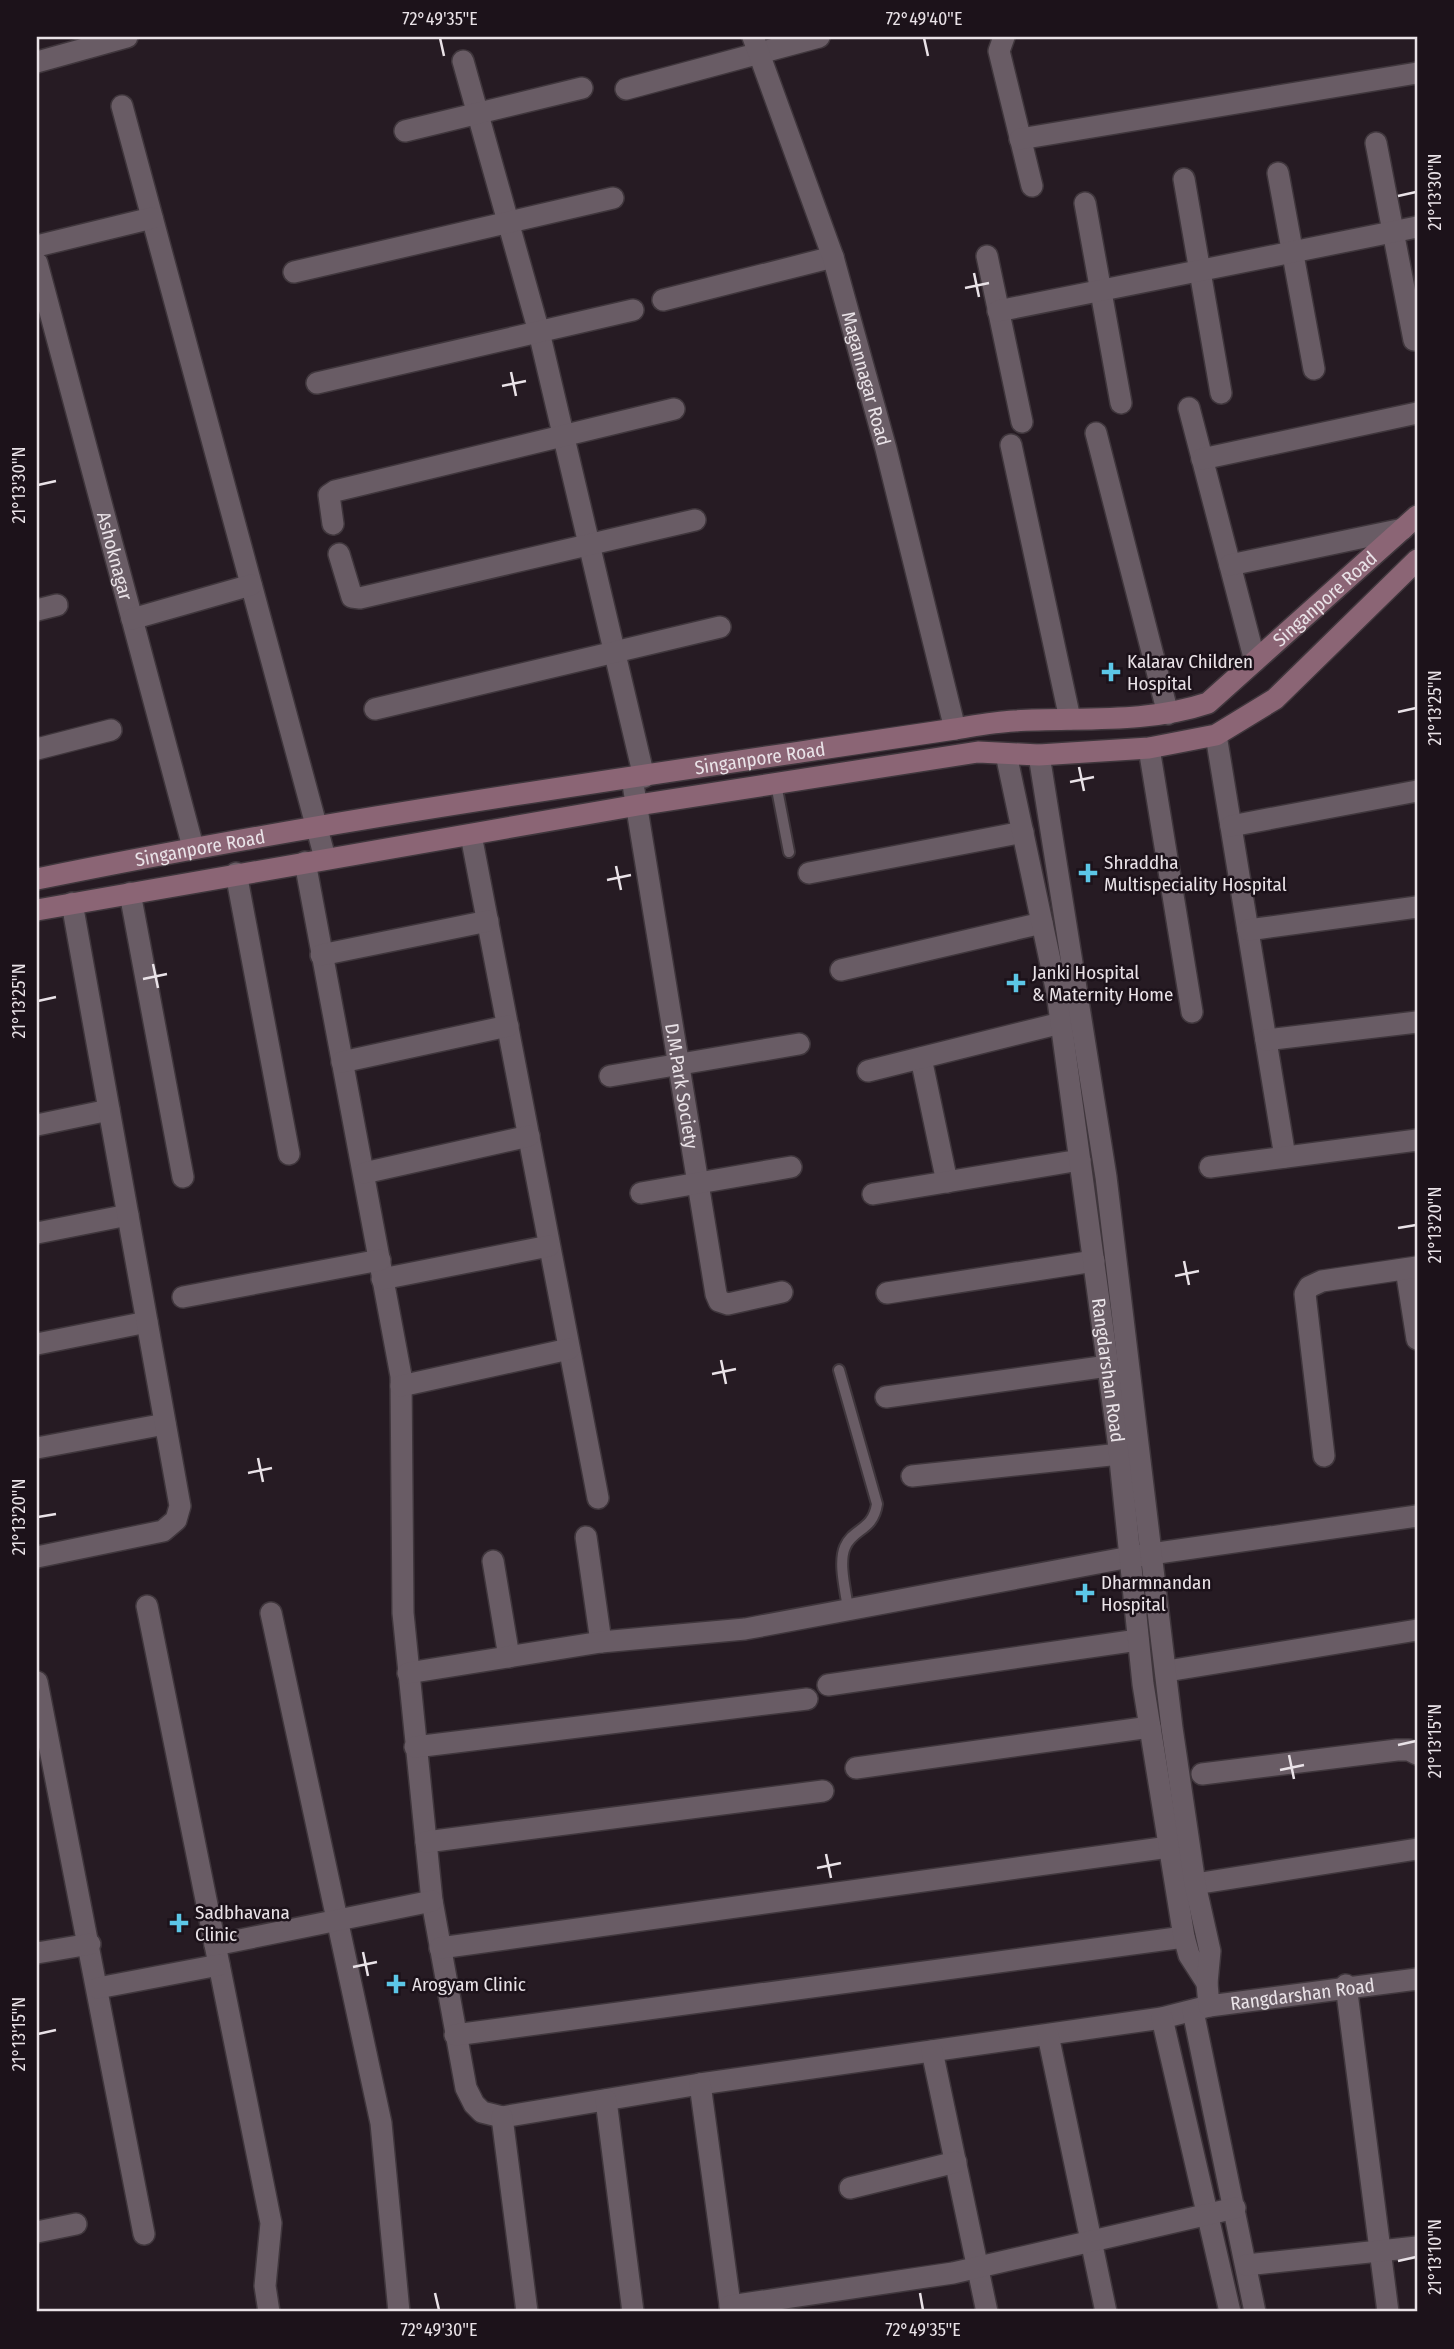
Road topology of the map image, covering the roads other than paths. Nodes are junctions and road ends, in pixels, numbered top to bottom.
1 (127, 37) edge
2 (819, 37) edge
3 (1004, 37) edge
4 (77, 43) edge
5 (754, 44) edge
6 (463, 61) dead end
7 (37, 62) edge
8 (1417, 73) edge
9 (582, 88) dead end
10 (625, 89) dead end
11 (122, 106) dead end
12 (477, 114) junction
13 (405, 131) dead end
14 (1020, 139) junction
15 (1376, 143) dead end
16 (1278, 173) dead end
17 (1184, 179) dead end
18 (1032, 186) dead end
19 (613, 198) dead end
20 (1085, 203) dead end
21 (152, 218) junction
22 (506, 223) junction
23 (1417, 227) edge
24 (1393, 232) junction
25 (37, 246) edge
26 (1292, 252) junction
27 (987, 256) dead end
28 (833, 257) junction
29 (37, 263) edge
30 (1200, 271) junction
31 (294, 272) dead end
32 (1101, 290) junction
33 (663, 300) dead end
34 (633, 310) dead end
35 (998, 311) junction
36 (539, 332) junction
37 (1414, 340) dead end
38 (1314, 369) dead end
39 (317, 383) dead end
40 (1221, 393) dead end
41 (1121, 403) dead end
42 (1189, 408) dead end
43 (674, 409) dead end
44 (1417, 413) edge
45 (1022, 422) dead end
46 (1096, 433) dead end
47 (563, 436) junction
48 (1011, 445) dead end
49 (1202, 459) junction
50 (695, 520) dead end
51 (1410, 522) edge
52 (333, 524) dead end
53 (589, 545) junction
54 (339, 554) dead end
55 (1417, 560) edge
56 (1230, 565) junction
57 (251, 585) junction
58 (132, 619) junction
59 (720, 627) dead end
60 (614, 652) junction
61 (1255, 661) junction
62 (375, 709) dead end
63 (1168, 715) junction
64 (1070, 719) junction
65 (955, 729) junction
66 (111, 730) dead end
67 (1216, 734) junction
68 (1149, 748) junction
69 (37, 749) edge
70 (1006, 754) junction
71 (1039, 755) junction
72 (638, 777) junction
73 (776, 784) junction
74 (1417, 791) edge
75 (638, 805) junction
76 (1230, 826) junction
77 (316, 827) junction
78 (1023, 832) junction
79 (471, 835) junction
80 (193, 847) junction
81 (789, 852) dead end
82 (315, 860) junction
83 (236, 873) junction
84 (809, 873) dead end
85 (37, 879) edge
86 (130, 893) junction
87 (72, 903) junction
88 (1417, 907) edge
89 (37, 910) edge
90 (488, 921) junction
91 (1042, 923) junction
92 (1248, 930) junction
93 (321, 955) junction
94 (841, 970) dead end
95 (1192, 1012) dead end
96 (1417, 1022) edge
97 (1061, 1023) junction
98 (508, 1026) junction
99 (1266, 1040) junction
100 (799, 1044) dead end
101 (921, 1058) junction
102 (342, 1062) junction
103 (679, 1064) junction
104 (867, 1071) dead end
105 (610, 1076) dead end
106 (109, 1110) junction
107 (37, 1125) edge
108 (528, 1136) junction
109 (1417, 1140) edge
110 (289, 1154) dead end
111 (1285, 1157) junction
112 (1080, 1160) junction
113 (791, 1167) dead end
114 (1210, 1167) dead end
115 (364, 1173) junction
116 (183, 1177) dead end
117 (947, 1182) junction
118 (698, 1184) junction
119 (641, 1194) dead end
120 (873, 1194) dead end
121 (128, 1215) junction
122 (37, 1233) edge
123 (550, 1246) junction
124 (1094, 1261) junction
125 (1412, 1268) edge
126 (381, 1270) junction
127 (782, 1292) dead end
128 (887, 1293) dead end
129 (183, 1297) dead end
130 (147, 1322) junction
131 (1417, 1339) edge
132 (37, 1344) edge
133 (569, 1349) junction
134 (1108, 1366) junction
135 (839, 1370) dead end
136 (401, 1386) junction
137 (886, 1397) dead end
138 (165, 1424) junction
139 (37, 1448) edge
140 (1120, 1454) junction
141 (1324, 1456) dead end
142 (912, 1476) dead end
143 (598, 1498) dead end
144 (1417, 1516) edge
145 (586, 1537) dead end
146 (1152, 1553) junction
147 (37, 1557) edge
148 (1130, 1557) junction
149 (493, 1561) dead end
150 (147, 1606) dead end
151 (848, 1609) junction
152 (271, 1613) dead end
153 (1417, 1630) edge
154 (1138, 1640) junction
155 (601, 1642) junction
156 (509, 1657) junction
157 (1167, 1671) junction
158 (408, 1673) junction
159 (37, 1682) edge
160 (828, 1685) dead end
161 (807, 1699) dead end
162 (1150, 1727) junction
163 (415, 1748) junction
164 (1417, 1754) edge
165 (856, 1768) dead end
166 (1202, 1774) dead end
167 (823, 1791) dead end
168 (426, 1842) junction
169 (1169, 1847) junction
170 (1417, 1849) edge
171 (1195, 1884) junction
172 (432, 1901) junction
173 (336, 1919) junction
174 (1184, 1937) junction
175 (90, 1944) junction
176 (440, 1948) junction
177 (37, 1952) edge
178 (217, 1955) junction
179 (1417, 1979) edge
180 (1207, 1983) junction
181 (1346, 1985) junction
182 (98, 1988) junction
183 (1201, 2008) junction
184 (1161, 2018) junction
185 (455, 2035) junction
186 (1048, 2035) junction
187 (932, 2051) junction
188 (700, 2084) junction
189 (606, 2100) junction
190 (502, 2117) junction
191 (956, 2162) junction
192 (850, 2188) dead end
193 (1234, 2208) junction
194 (1206, 2214) junction
195 (76, 2224) dead end
196 (37, 2232) edge
197 (144, 2234) dead end
198 (1090, 2241) junction
199 (1417, 2247) edge
200 (1380, 2250) junction
201 (1247, 2265) junction
202 (978, 2268) junction
203 (731, 2309) edge
204 (269, 2312) edge
205 (399, 2312) edge
206 (527, 2312) edge
207 (633, 2312) edge
208 (987, 2312) edge
209 (1106, 2312) edge
210 (1230, 2312) edge
211 (1255, 2312) edge
212 (1388, 2312) edge

1 - 4 street
2 - 5 street
3 - 14 street
4 - 7 street
5 - 10 street
5 - 28 street, Magannagar Road
6 - 12 street, D.M.Park Society
8 - 14 street
9 - 12 street
11 - 21 street
12 - 13 street
12 - 22 street, D.M.Park Society
14 - 18 street
15 - 24 street
16 - 26 street
17 - 30 street
19 - 22 street
20 - 32 street
21 - 25 street
21 - 57 street
22 - 31 street
22 - 36 street, D.M.Park Society
23 - 24 street
24 - 26 street
24 - 37 street
26 - 30 street
26 - 38 street
27 - 35 street
28 - 33 street
28 - 65 street, Magannagar Road
29 - 58 street, Ashoknagar
30 - 32 street
30 - 40 street
32 - 35 street
32 - 41 street
34 - 36 street
35 - 45 street
36 - 39 street
36 - 47 street, D.M.Park Society
42 - 49 street
43 - 47 street
44 - 49 street
46 - 63 street
47 - 52 street
47 - 53 street, D.M.Park Society
48 - 64 street
49 - 56 street
50 - 53 street
51 - 56 street
51 - 61 main road, Singanpore Road
53 - 54 street
53 - 60 street, D.M.Park Society
55 - 67 main road, Singanpore Road
56 - 61 street
57 - 58 street
57 - 77 street
58 - 80 street, Ashoknagar
59 - 60 street
60 - 62 street
60 - 72 street, D.M.Park Society
61 - 63 main road, Singanpore Road
63 - 64 main road, Singanpore Road
64 - 65 main road, Singanpore Road
65 - 72 main road, Singanpore Road
66 - 69 street
67 - 68 main road, Singanpore Road
67 - 76 street
68 - 71 main road, Singanpore Road
68 - 95 street
70 - 71 main road, Singanpore Road
70 - 73 main road, Singanpore Road
70 - 78 street, Rangdarshan Road
71 - 146 street, Rangdarshan Road
72 - 75 street, D.M.Park Society
72 - 77 main road, Singanpore Road
73 - 75 main road, Singanpore Road
73 - 81 lane
74 - 76 street
75 - 79 main road, Singanpore Road
75 - 103 street, D.M.Park Society
76 - 92 street
77 - 80 main road, Singanpore Road
77 - 82 street
78 - 84 street
78 - 91 street, Rangdarshan Road
79 - 82 main road, Singanpore Road
79 - 90 street
80 - 85 main road, Singanpore Road
82 - 83 main road, Singanpore Road
82 - 93 street
83 - 86 main road, Singanpore Road
83 - 110 street
86 - 87 main road, Singanpore Road
86 - 116 street
87 - 89 main road, Singanpore Road
87 - 106 street
88 - 92 street
90 - 93 street
90 - 98 street
91 - 94 street
91 - 97 street, Rangdarshan Road
92 - 99 street
93 - 102 street
96 - 99 street
97 - 101 street
97 - 112 street, Rangdarshan Road
98 - 102 street
98 - 108 street
99 - 111 street
100 - 103 street
101 - 104 street
101 - 117 street
102 - 115 street
103 - 105 street
103 - 118 street, D.M.Park Society
106 - 107 street
106 - 121 street
108 - 115 street
108 - 123 street
109 - 111 street
111 - 114 street
112 - 117 street
112 - 124 street, Rangdarshan Road
113 - 118 street
115 - 126 street
117 - 120 street
118 - 119 street
118 - 127 street, D.M.Park Society
121 - 122 street
121 - 130 street
123 - 126 street
123 - 133 street
124 - 128 street
124 - 134 street, Rangdarshan Road
125 - 131 street
125 - 141 street
126 - 129 street
126 - 136 street
130 - 132 street
130 - 138 street
133 - 136 street
133 - 143 street
134 - 137 street
134 - 140 street, Rangdarshan Road
135 - 151 lane
136 - 158 street
138 - 139 street
138 - 147 street
140 - 142 street
140 - 148 street, Rangdarshan Road
144 - 146 street
145 - 155 street
146 - 148 street
146 - 157 street, Rangdarshan Road
148 - 151 street
148 - 154 street, Rangdarshan Road
149 - 156 street
150 - 178 street
151 - 155 street
152 - 173 street
153 - 157 street
154 - 160 street
154 - 162 street, Rangdarshan Road
155 - 156 street
156 - 158 street
157 - 171 street, Rangdarshan Road
158 - 163 street
159 - 175 street
161 - 163 street
162 - 165 street
162 - 169 street, Rangdarshan Road
163 - 168 street
164 - 166 street
167 - 168 street
168 - 172 street
169 - 174 street, Rangdarshan Road
169 - 176 street
170 - 171 street
171 - 180 street, Rangdarshan Road
172 - 173 street
172 - 176 street
173 - 178 street
173 - 205 street
174 - 180 street, Rangdarshan Road
174 - 185 street
175 - 177 street
175 - 182 street
176 - 185 street
178 - 182 street
178 - 204 street
179 - 181 street, Rangdarshan Road
180 - 183 street, Rangdarshan Road
181 - 183 street, Rangdarshan Road
181 - 200 street
182 - 197 street
183 - 184 street
183 - 193 street
184 - 186 street
184 - 194 street
185 - 190 street
186 - 187 street
186 - 198 street
187 - 188 street
187 - 191 street
188 - 189 street
188 - 203 street
189 - 190 street
189 - 207 street
190 - 206 street
191 - 192 street
191 - 202 street
193 - 194 street
193 - 201 street
194 - 198 street
194 - 210 street
195 - 196 street
198 - 202 street
198 - 209 street
199 - 200 street
200 - 201 street
200 - 212 street
201 - 211 street
202 - 203 street
202 - 208 street

